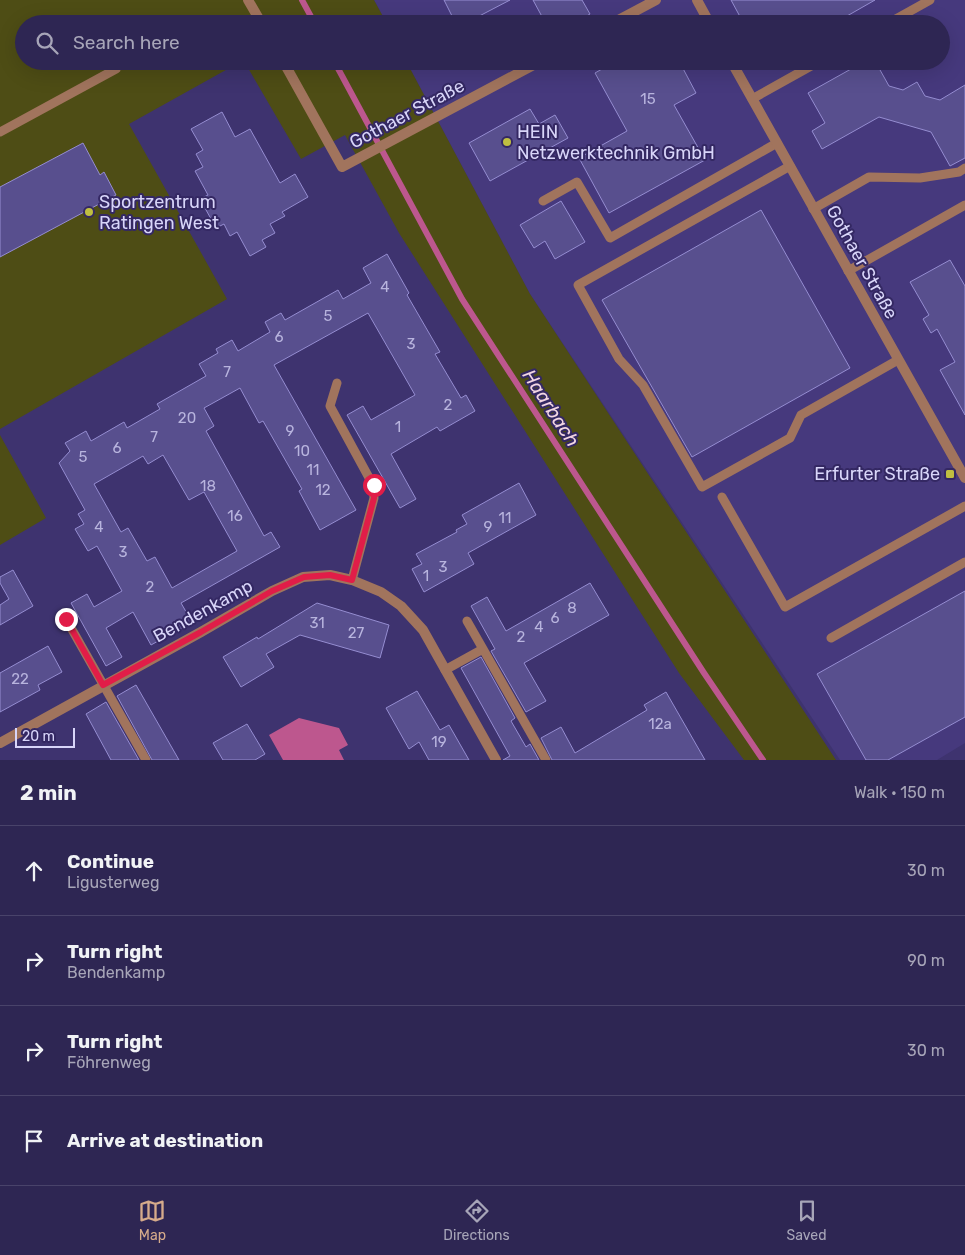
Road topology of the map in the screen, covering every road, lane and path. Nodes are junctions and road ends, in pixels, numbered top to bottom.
1 (248, 0) edge
2 (656, 0) edge
3 (697, 0) edge
4 (930, 0) edge
5 (917, 3) edge
6 (257, 15) edge
7 (628, 15) edge
8 (705, 15) edge
9 (900, 15) edge
10 (114, 70) edge
11 (288, 70) edge
12 (524, 70) edge
13 (736, 70) edge
14 (804, 70) edge
15 (752, 99) junction
16 (0, 132) edge
17 (777, 144) junction
18 (790, 166) junction
19 (965, 168) edge
20 (543, 201) dead end
21 (965, 205) edge
22 (813, 208) junction
23 (848, 271) junction
24 (898, 360) junction
25 (337, 383) dead end
26 (965, 478) edge
27 (722, 496) dead end
28 (965, 506) edge
29 (965, 562) edge
30 (352, 580) junction
31 (66, 619) dead end
32 (467, 621) dead end
33 (831, 638) dead end
34 (483, 649) junction
35 (445, 670) junction
36 (103, 685) junction
37 (0, 743) edge
38 (146, 760) edge
39 (496, 760) edge
40 (546, 760) edge

1 - 6 street
2 - 7 street
3 - 8 street
4 - 5 lane
5 - 9 lane
10 - 16 lane
11 - 12 street, Gothaer Straße
13 - 15 street, Gothaer Straße
14 - 15 lane
15 - 17 street, Gothaer Straße
17 - 18 street, Gothaer Straße
17 - 20 lane
18 - 22 street, Gothaer Straße
18 - 24 lane
19 - 22 lane
21 - 23 lane
22 - 23 street, Gothaer Straße
23 - 24 street, Gothaer Straße
24 - 26 street, Gothaer Straße
25 - 30 lane
27 - 28 lane
29 - 33 lane
30 - 35 street, Bendenkamp
30 - 36 street, Bendenkamp
31 - 36 lane
32 - 34 lane
34 - 35 lane
34 - 40 lane
35 - 39 street, Bendenkamp
36 - 37 street, Bendenkamp
36 - 38 lane

